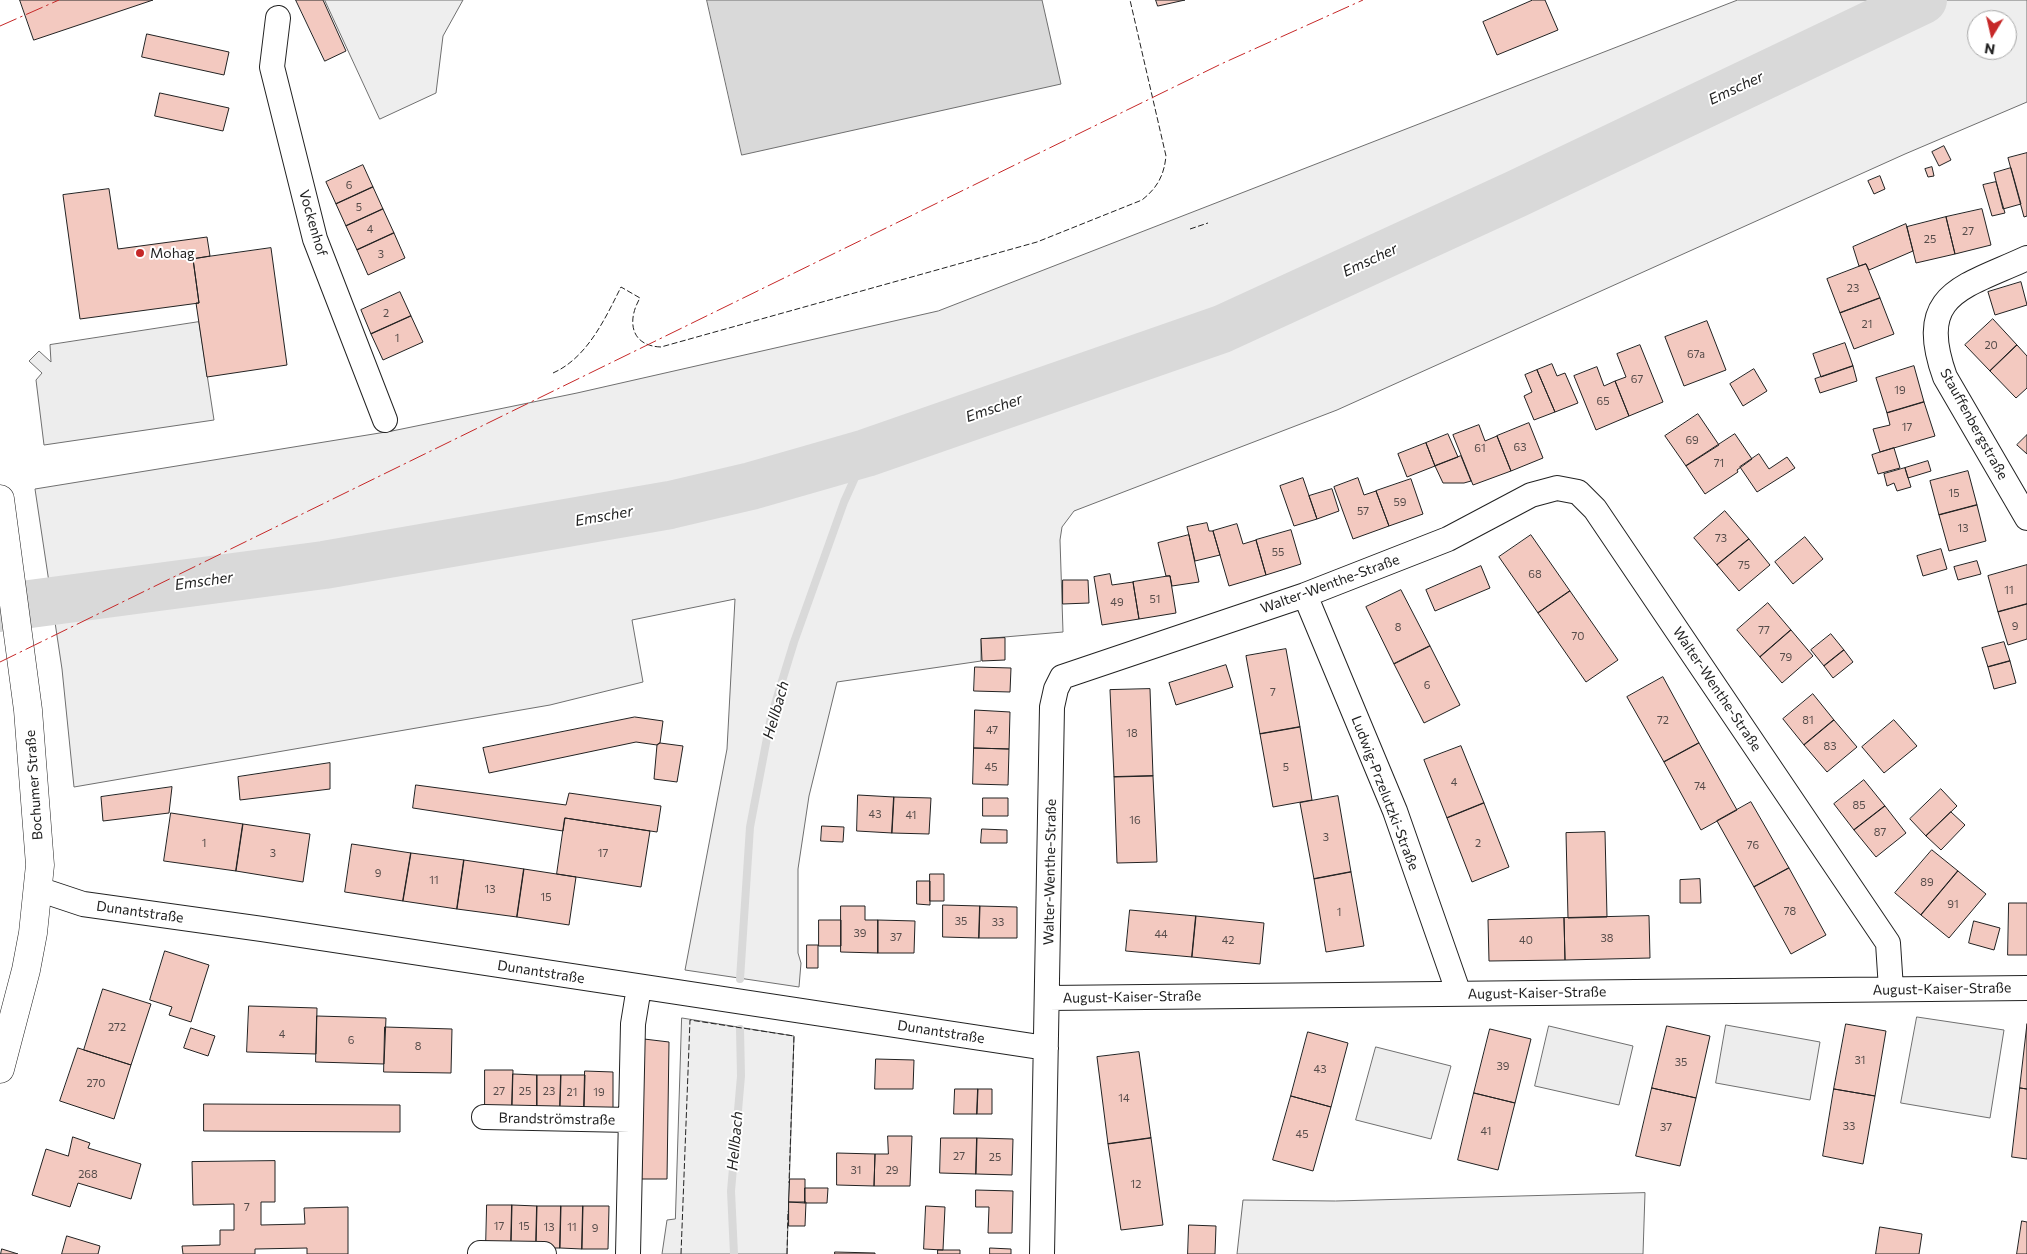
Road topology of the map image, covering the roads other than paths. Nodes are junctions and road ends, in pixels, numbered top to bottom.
1 (278, 18) dead end
2 (2027, 258) edge
3 (385, 420) dead end
4 (0, 499) edge
5 (2027, 518) edge
6 (1305, 595) junction
7 (38, 889) junction
8 (640, 987) junction
9 (2027, 988) edge
10 (1891, 989) junction
11 (1459, 994) junction
12 (1048, 998) junction
13 (1046, 1048) junction
14 (0, 1069) edge
15 (484, 1117) dead end
16 (630, 1120) junction
17 (480, 1253) edge
18 (544, 1254) edge
19 (628, 1254) edge
20 (1042, 1254) edge

1 - 3 street, Vockenhof
2 - 5 street, Stauffenbergstraße
4 - 7 main road, Bochumer Straße
6 - 10 street, Walter-Wenthe-Straße
6 - 11 street, Ludwig-Przelutzki-Straße
6 - 12 street, Walter-Wenthe-Straße
7 - 8 street, Dunantstraße
7 - 14 main road, Bochumer Straße
8 - 13 street, Dunantstraße
8 - 16 street, Brandströmstraße
9 - 10 street, August-Kaiser-Straße
10 - 11 street, August-Kaiser-Straße
11 - 12 street, August-Kaiser-Straße
12 - 13 street, Walter-Wenthe-Straße
13 - 20 street, Walter-Wenthe-Straße
15 - 16 street, Brandströmstraße
16 - 19 street, Brandströmstraße
17 - 18 street

